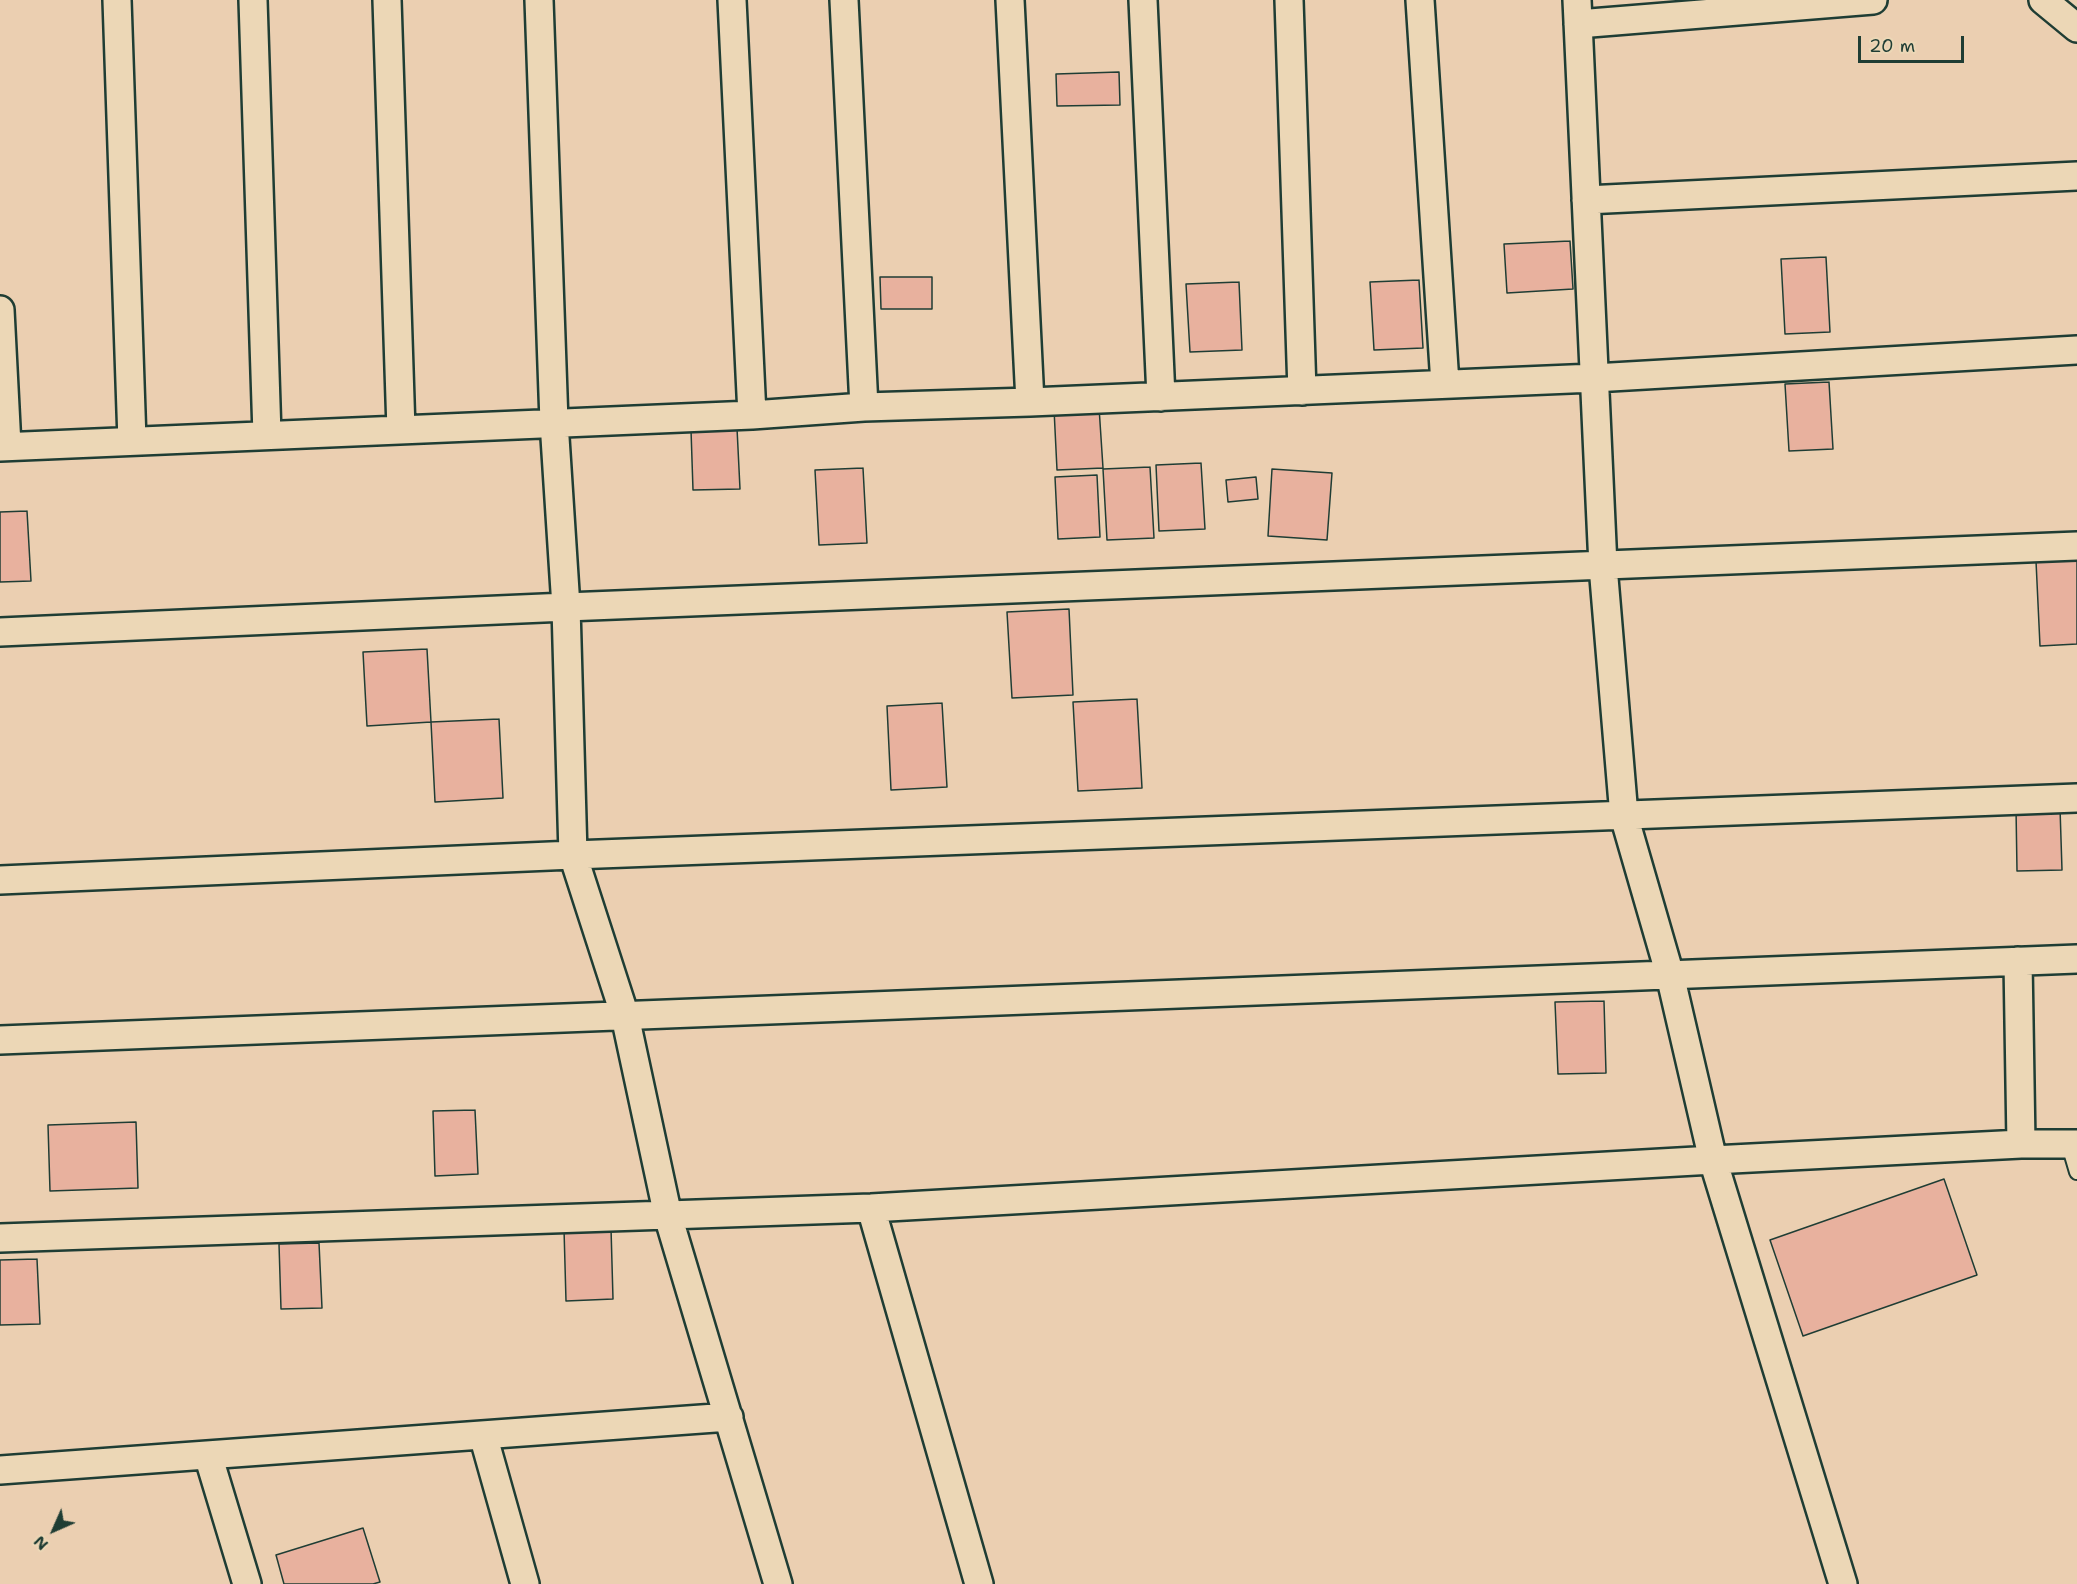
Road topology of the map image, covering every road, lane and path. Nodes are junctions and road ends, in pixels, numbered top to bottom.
1 (117, 0) edge
2 (253, 0) edge
3 (387, 0) edge
4 (539, 0) edge
5 (732, 0) edge
6 (844, 0) edge
7 (1010, 0) edge
8 (1143, 0) edge
9 (1289, 0) edge
10 (1419, 0) edge
11 (1873, 0) edge
12 (2043, 0) edge
13 (1578, 12) edge
14 (2077, 28) edge
15 (2077, 176) edge
16 (1586, 200) junction
17 (0, 310) edge
18 (2077, 350) edge
19 (1594, 378) junction
20 (1445, 384) junction
21 (1302, 391) junction
22 (1161, 397) junction
23 (1030, 402) junction
24 (864, 407) junction
25 (752, 415) junction
26 (555, 422) junction
27 (401, 430) junction
28 (267, 435) junction
29 (132, 441) junction
30 (3, 447) edge
31 (2077, 546) edge
32 (1603, 566) junction
33 (566, 607) junction
34 (0, 632) edge
35 (2077, 798) edge
36 (1624, 816) junction
37 (573, 855) junction
38 (0, 880) edge
39 (2077, 959) edge
40 (2018, 961) junction
41 (1670, 975) junction
42 (625, 1016) junction
43 (0, 1040) edge
44 (2021, 1144) junction
45 (2073, 1144) edge
46 (1713, 1160) junction
47 (2077, 1172) edge
48 (871, 1208) junction
49 (668, 1216) junction
50 (0, 1238) edge
51 (729, 1417) junction
52 (483, 1435) junction
53 (208, 1455) junction
54 (0, 1470) edge
55 (247, 1584) edge
56 (525, 1584) edge
57 (778, 1584) edge
58 (979, 1584) edge
59 (1843, 1584) edge

1 - 29 street
2 - 28 street
3 - 27 street
4 - 26 street
5 - 25 street
6 - 24 street
7 - 23 street
8 - 22 street
9 - 21 street
10 - 20 street
11 - 13 street
12 - 14 street
13 - 16 street
15 - 16 street
16 - 19 street
17 - 30 street
18 - 19 street
19 - 20 street
19 - 32 street
20 - 21 street
21 - 22 street
22 - 23 street
23 - 24 street
24 - 25 street
25 - 26 street
26 - 27 street
26 - 33 street
27 - 28 street
28 - 29 street
29 - 30 street
31 - 32 street
32 - 33 street
32 - 36 street
33 - 34 street
33 - 37 street
35 - 36 street
36 - 37 street
36 - 41 street
37 - 38 street
37 - 42 street
39 - 40 street
40 - 41 street
40 - 44 street
41 - 42 street
41 - 46 street
42 - 43 street
42 - 49 street
44 - 45 street
44 - 46 street
45 - 47 lane
46 - 48 street
46 - 59 street
48 - 49 street
48 - 58 street
49 - 50 street
49 - 51 street
51 - 52 street
51 - 57 street
52 - 53 street
52 - 56 street
53 - 54 street
53 - 55 street

